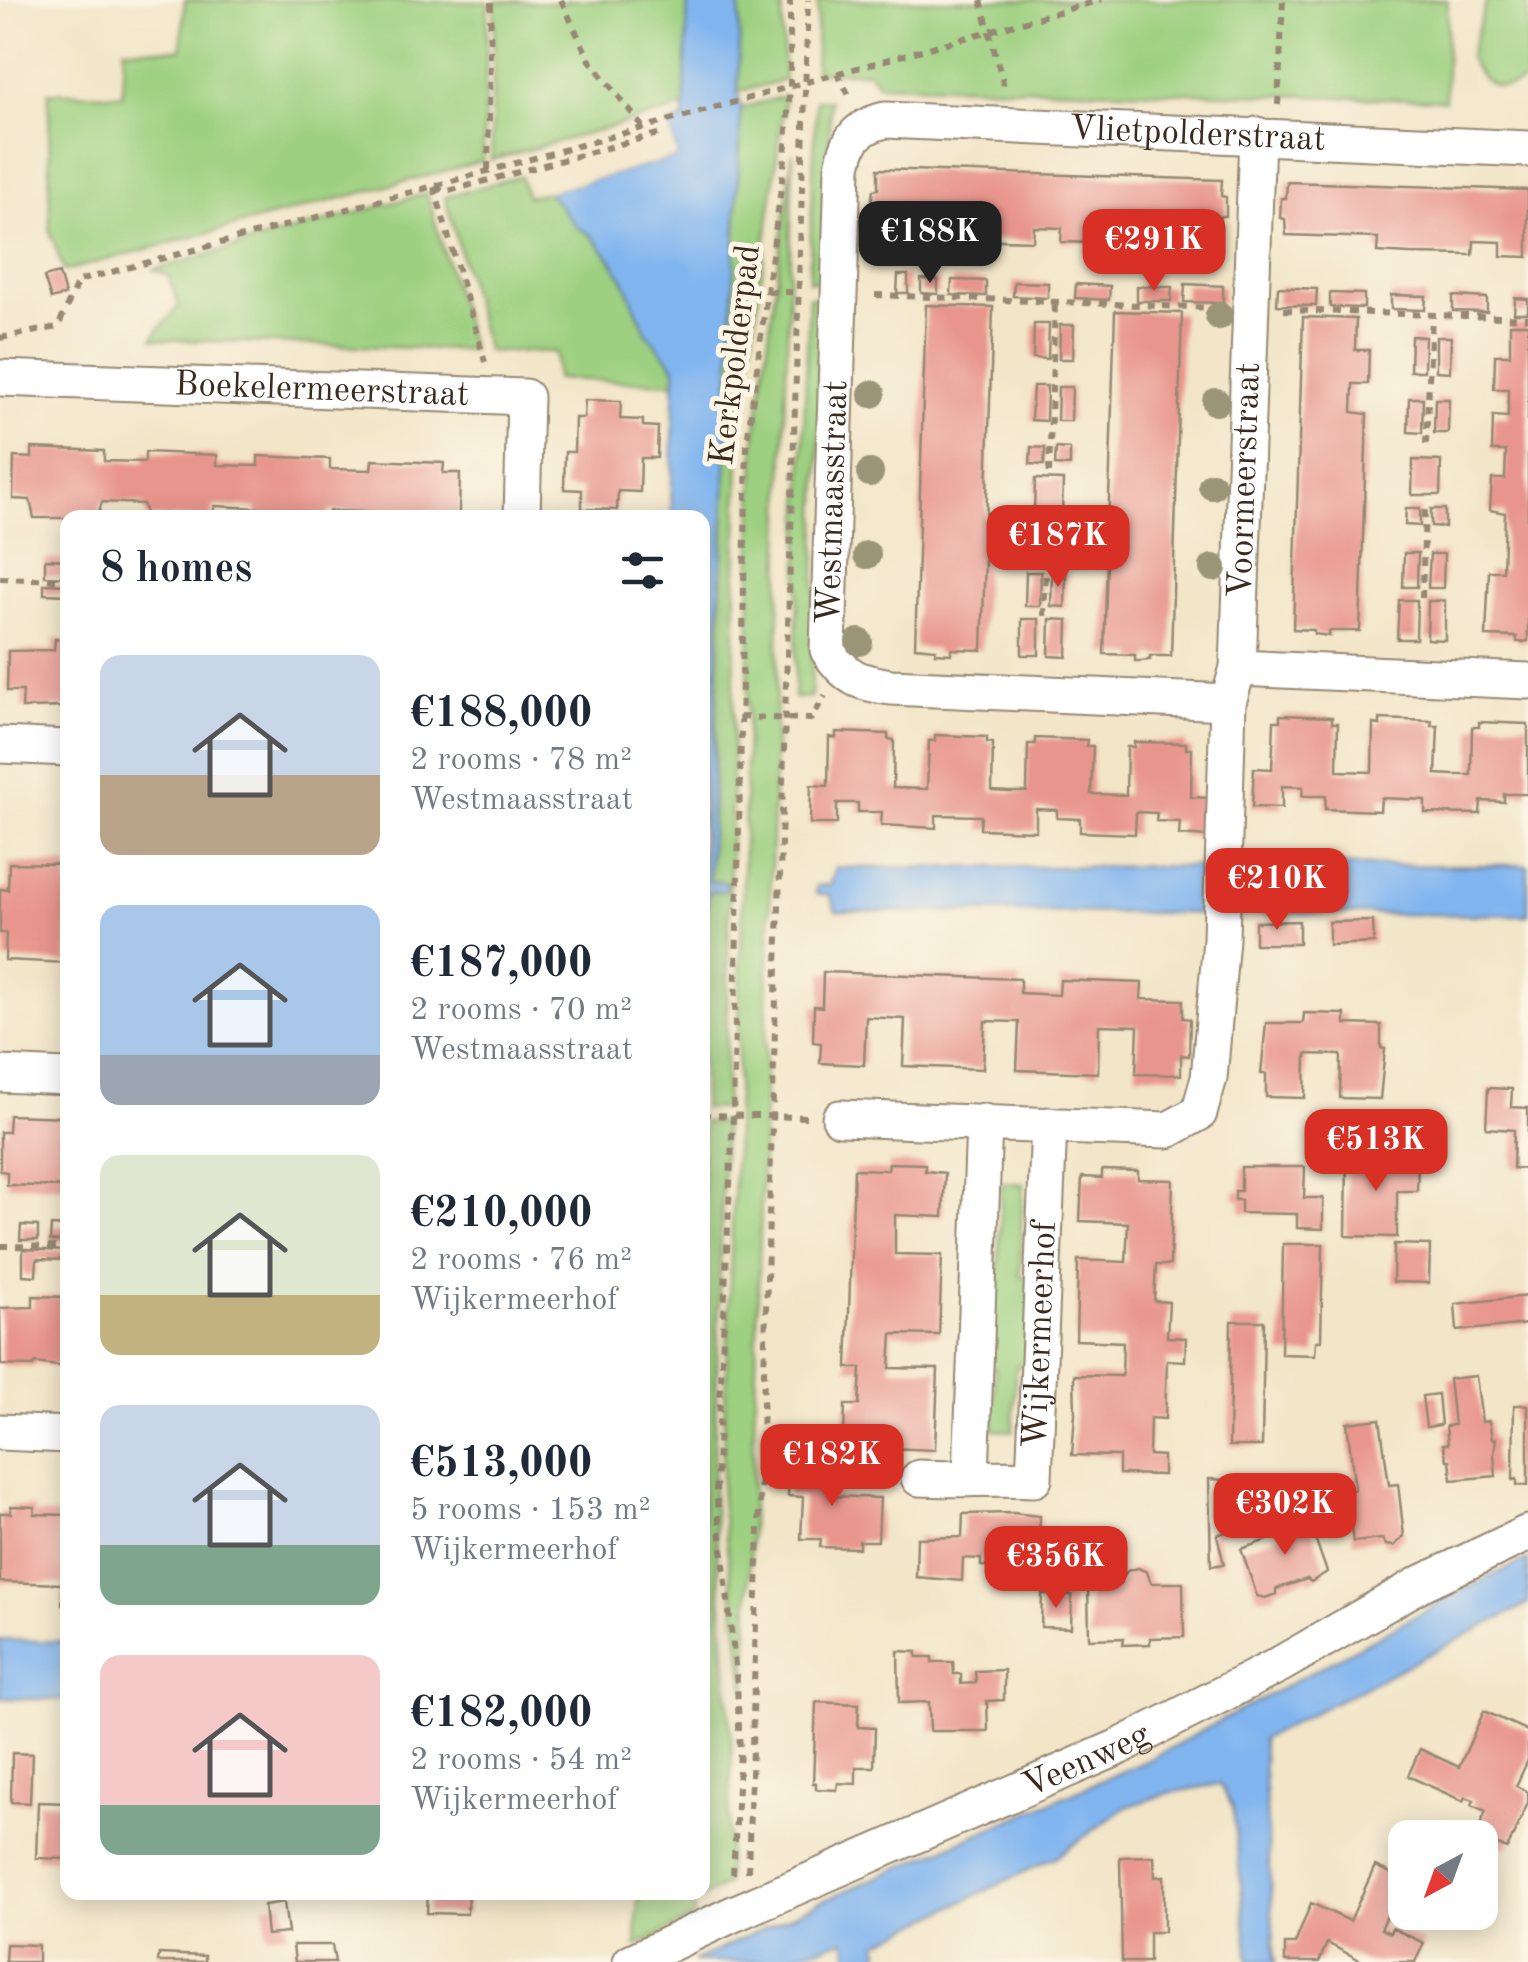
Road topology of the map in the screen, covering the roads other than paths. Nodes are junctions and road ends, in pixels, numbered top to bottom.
1 (856, 110) joint
2 (1267, 136) junction
3 (1528, 149) edge
4 (0, 378) edge
5 (522, 510) edge
6 (1238, 668) junction
7 (1528, 681) edge
8 (1228, 702) junction
9 (0, 745) edge
10 (60, 748) edge
11 (0, 1074) edge
12 (60, 1077) edge
13 (840, 1118) dead end
14 (984, 1122) junction
15 (1049, 1125) junction
16 (0, 1432) edge
17 (60, 1435) edge
18 (971, 1476) junction
19 (920, 1478) dead end
20 (1528, 1533) edge
21 (631, 1962) edge

1 - 2 street, Vlietpolderstraat
1 - 8 street, Westmaasstraat
2 - 3 street, Vlietpolderstraat
2 - 6 street, Voormeerstraat
4 - 5 street, Boekelermeerstraat
6 - 7 street
6 - 8 street, Voormeerstraat
8 - 15 street
9 - 10 street
11 - 12 street
13 - 14 street
14 - 15 street
14 - 18 street, Wijkermeerhof
15 - 18 street, Wijkermeerhof
16 - 17 street
18 - 19 street, Wijkermeerhof
20 - 21 street, Veenweg

